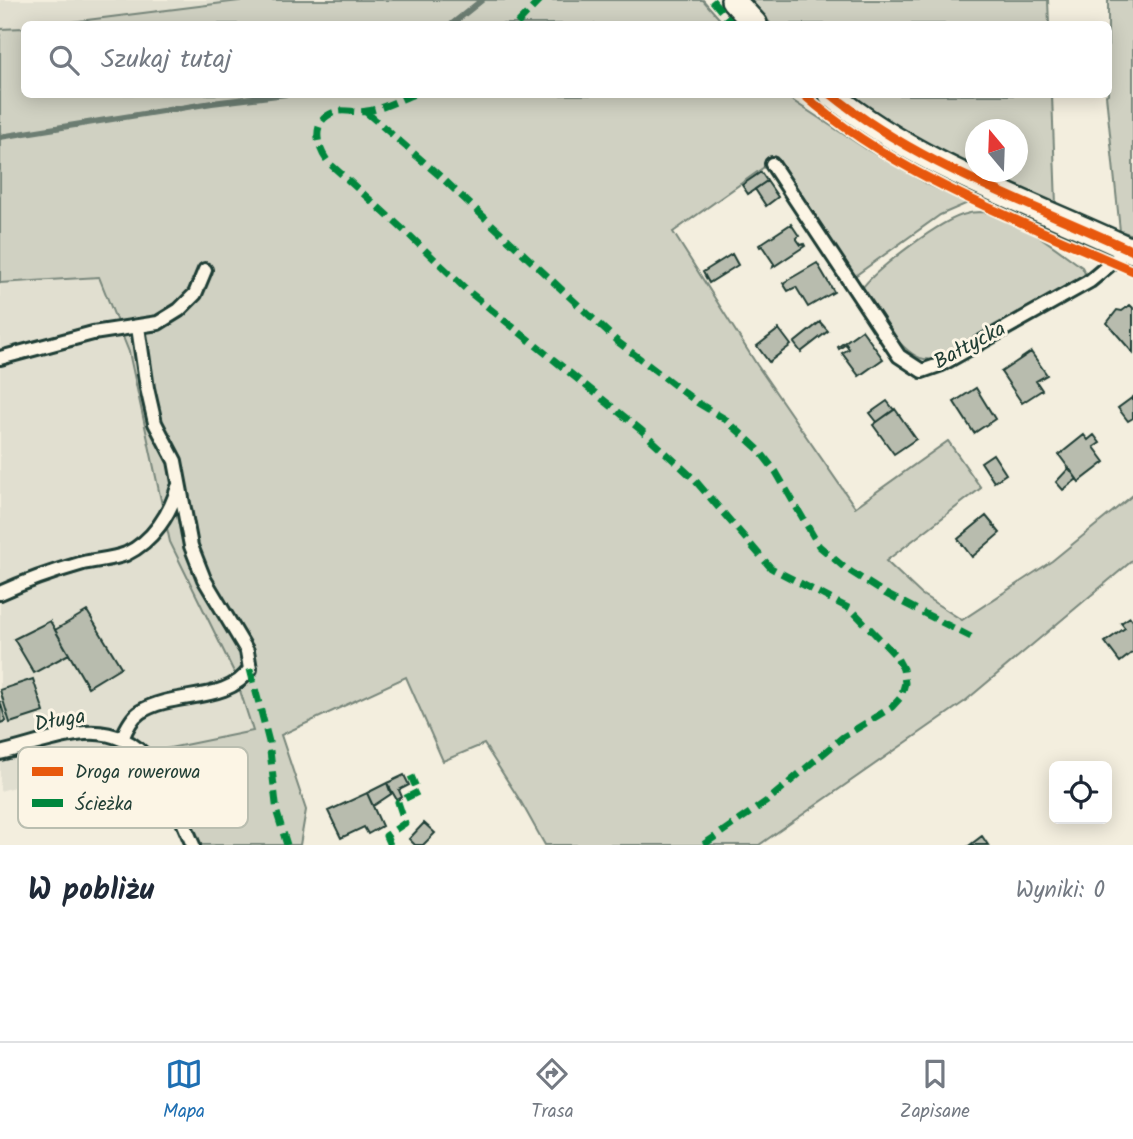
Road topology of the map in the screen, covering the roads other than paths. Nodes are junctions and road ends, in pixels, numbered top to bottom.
1 (733, 0) edge
2 (752, 21) edge
3 (837, 98) edge
4 (772, 164) dead end
5 (1130, 250) edge
6 (205, 270) dead end
7 (138, 327) junction
8 (0, 358) edge
9 (180, 481) junction
10 (0, 593) edge
11 (122, 739) junction
12 (26, 747) edge
13 (137, 747) edge
14 (18, 749) edge
15 (0, 753) edge
16 (185, 828) edge
17 (192, 845) edge

1 - 2 street
3 - 5 street, Bałtycka
4 - 5 lane, Bałtycka
6 - 7 lane
7 - 8 lane
7 - 9 lane
9 - 10 lane
9 - 11 lane
11 - 12 lane, Długa
11 - 13 lane, Długa
14 - 15 lane, Długa
16 - 17 lane, Długa

